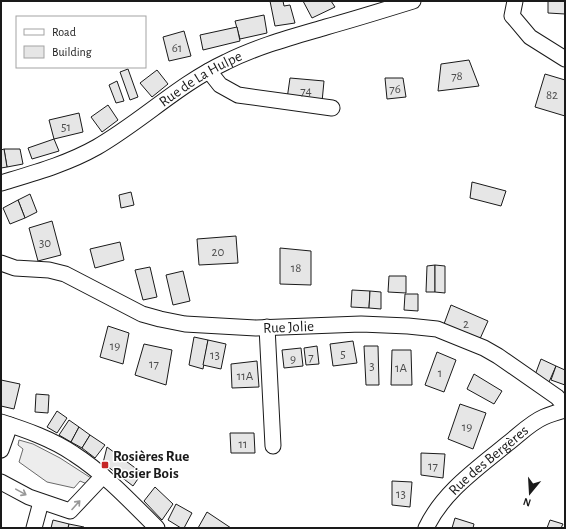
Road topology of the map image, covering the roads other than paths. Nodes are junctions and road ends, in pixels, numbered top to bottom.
1 (413, 1) edge
2 (515, 1) edge
3 (565, 59) edge
4 (209, 71) junction
5 (332, 108) dead end
6 (1, 183) edge
7 (1, 264) edge
8 (267, 327) junction
9 (565, 406) edge
10 (565, 410) edge
11 (5, 423) edge
12 (273, 446) dead end
13 (1, 450) edge
14 (102, 476) junction
15 (1, 483) edge
16 (41, 502) junction
17 (34, 528) edge
18 (157, 528) edge
19 (426, 528) edge

1 - 4 street, Rue de La Hulpe
2 - 3 street
4 - 5 street
4 - 6 street, Rue de La Hulpe
7 - 8 street, Rue Jolie
8 - 9 street, Rue Jolie
8 - 12 street
10 - 19 street, Rue des Bergères
11 - 13 street
11 - 14 street
16 -> 14 street
14 - 18 street
15 -> 16 street
16 - 17 street

